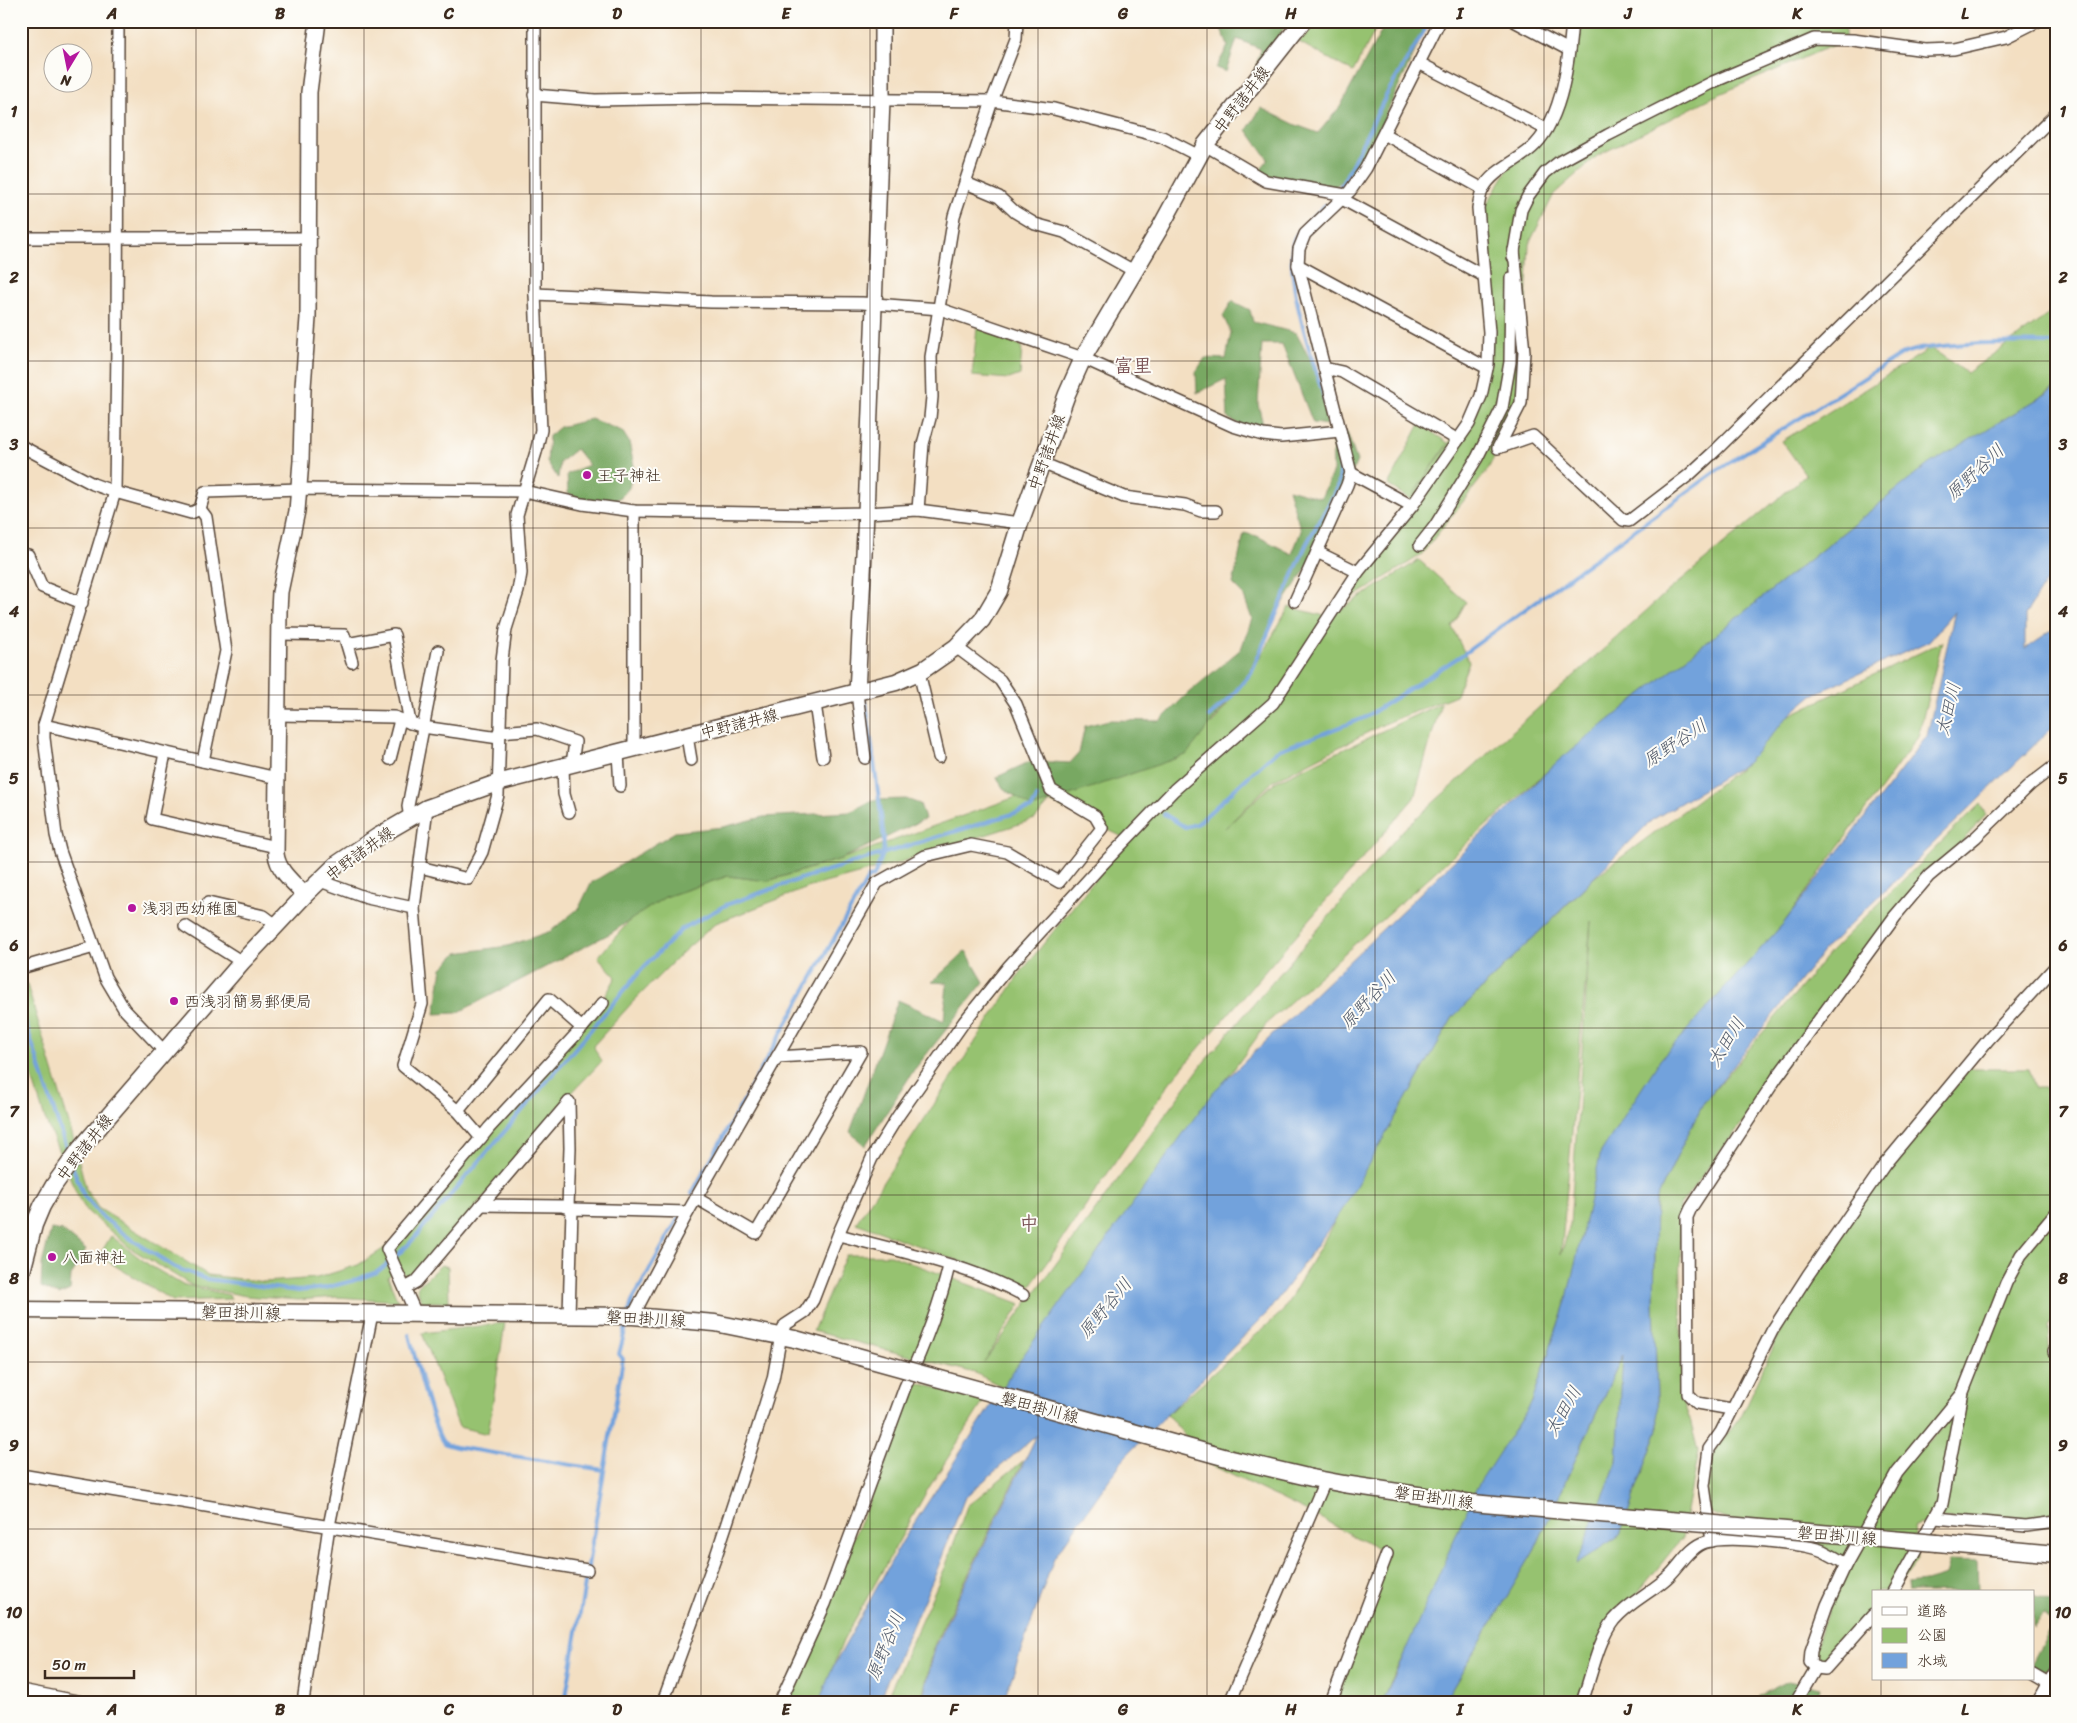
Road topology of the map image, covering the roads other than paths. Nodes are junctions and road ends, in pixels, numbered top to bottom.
1 (118, 21) edge
2 (318, 21) edge
3 (535, 21) edge
4 (882, 21) edge
5 (1016, 21) edge
6 (1303, 21) edge
7 (1440, 21) edge
8 (1514, 21) edge
9 (1572, 21) edge
10 (2038, 21) edge
11 (1570, 50) junction
12 (1419, 63) junction
13 (534, 95) junction
14 (882, 100) junction
15 (992, 101) junction
16 (2056, 114) edge
17 (1546, 129) junction
18 (1384, 134) junction
19 (1202, 151) junction
20 (966, 183) junction
21 (1483, 189) junction
22 (1344, 197) junction
23 (21, 238) edge
24 (116, 238) junction
25 (308, 238) junction
26 (1514, 250) junction
27 (1298, 266) junction
28 (1134, 271) junction
29 (1484, 276) junction
30 (535, 294) junction
31 (874, 304) junction
32 (940, 309) junction
33 (1083, 358) junction
34 (1324, 368) junction
35 (1487, 368) junction
36 (1337, 431) junction
37 (1458, 440) junction
38 (21, 446) edge
39 (1042, 463) junction
40 (1351, 473) junction
41 (300, 488) junction
42 (524, 491) junction
43 (115, 492) junction
44 (1412, 506) junction
45 (200, 509) junction
46 (918, 510) junction
47 (634, 511) junction
48 (1216, 511) dead end
49 (866, 513) junction
50 (1020, 523) junction
51 (1420, 545) dead end
52 (1317, 552) junction
53 (21, 554) edge
54 (1358, 572) junction
55 (1295, 602) dead end
56 (82, 603) junction
57 (278, 634) junction
58 (347, 644) junction
59 (956, 647) junction
60 (438, 651) dead end
61 (352, 662) dead end
62 (920, 672) junction
63 (857, 693) junction
64 (815, 704) junction
65 (278, 715) junction
66 (405, 721) junction
67 (44, 725) junction
68 (423, 727) junction
69 (499, 735) junction
70 (687, 736) junction
71 (634, 749) junction
72 (165, 753) junction
73 (618, 754) junction
74 (823, 757) dead end
75 (940, 757) dead end
76 (390, 758) dead end
77 (866, 758) dead end
78 (691, 760) dead end
79 (203, 761) junction
80 (2056, 764) edge
81 (568, 766) junction
82 (277, 778) junction
83 (497, 783) junction
84 (620, 786) dead end
85 (427, 808) junction
86 (569, 812) dead end
87 (410, 818) junction
88 (276, 847) junction
89 (420, 867) junction
90 (320, 881) junction
91 (305, 895) junction
92 (208, 903) dead end
93 (414, 908) junction
94 (276, 925) junction
95 (185, 926) dead end
96 (94, 947) junction
97 (242, 962) junction
98 (2056, 966) edge
99 (21, 968) edge
100 (603, 1003) dead end
101 (582, 1028) junction
102 (164, 1052) junction
103 (777, 1057) junction
104 (458, 1111) junction
105 (482, 1138) junction
106 (696, 1198) junction
107 (482, 1205) junction
108 (570, 1208) junction
109 (688, 1212) junction
110 (2056, 1213) edge
111 (27, 1222) edge
112 (839, 1235) junction
113 (949, 1266) junction
114 (21, 1275) edge
115 (405, 1288) junction
116 (1023, 1295) dead end
117 (21, 1310) edge
118 (372, 1314) junction
119 (416, 1314) junction
120 (569, 1315) junction
121 (632, 1316) junction
122 (788, 1337) junction
123 (1963, 1392) junction
124 (1731, 1409) junction
125 (21, 1475) edge
126 (1318, 1479) junction
127 (1935, 1518) junction
128 (2056, 1522) edge
129 (330, 1526) junction
130 (1712, 1541) junction
131 (1387, 1554) dead end
132 (2056, 1554) edge
133 (1846, 1564) junction
134 (588, 1570) dead end
135 (1894, 1590) edge
136 (1872, 1616) edge
137 (1816, 1668) junction
138 (2034, 1675) edge
139 (2053, 1680) edge
140 (21, 1690) edge
141 (82, 1702) edge
142 (303, 1702) edge
143 (663, 1702) edge
144 (780, 1702) edge
145 (1230, 1702) edge
146 (1331, 1702) edge
147 (1582, 1702) edge
148 (1796, 1702) edge
149 (2041, 1702) edge

1 - 24 street
2 - 25 street
3 - 13 street
4 - 14 street
5 - 15 street
6 - 19 main road, 中野諸井線
7 - 12 street
8 - 11 street
9 - 11 street
10 - 26 street
11 - 17 street
12 - 17 street
12 - 18 street
13 - 14 street
13 - 30 street
14 - 15 street
14 - 31 street
15 - 19 street
15 - 20 street
16 - 26 street
17 - 21 street
18 - 21 street
18 - 22 street
19 - 22 street
19 - 28 main road, 中野諸井線
20 - 28 street
20 - 32 street
21 - 29 street
22 - 27 street
22 - 29 street
23 - 24 street
24 - 25 street
24 - 43 street
25 - 41 street
26 - 51 street
27 - 34 street
27 - 35 street
28 - 33 main road, 中野諸井線
29 - 35 street
30 - 31 street
30 - 42 street
31 - 32 street
31 - 49 street
32 - 33 street
32 - 46 street
33 - 36 street
33 - 39 main road, 中野諸井線
34 - 36 street
34 - 37 street
35 - 37 street
36 - 40 street
37 - 44 street
38 - 43 street
39 - 48 street
39 - 50 main road, 中野諸井線
40 - 44 street
40 - 52 street
41 - 42 street
41 - 45 street
41 - 57 street
42 - 47 street
42 - 69 street
43 - 45 street
43 - 56 street
44 - 54 street
45 - 79 street
46 - 49 street
46 - 50 street
47 - 49 street
47 - 71 street
49 - 63 street
50 - 59 main road, 中野諸井線
52 - 54 street
52 - 55 street
53 - 56 street
54 - 112 street
56 - 67 street
57 - 58 street
57 - 65 street
58 - 61 street
58 - 66 street
59 - 62 main road, 中野諸井線
59 - 103 street
60 - 68 street
62 - 63 main road, 中野諸井線
62 - 75 street
63 - 64 main road, 中野諸井線
63 - 77 street
64 - 70 main road, 中野諸井線
64 - 74 street
65 - 66 street
65 - 82 street
66 - 68 street
66 - 76 street
67 - 72 street
67 - 96 street
68 - 69 street
68 - 87 street
69 - 81 street
69 - 83 street
70 - 71 main road, 中野諸井線
70 - 78 street
71 - 73 main road, 中野諸井線
72 - 79 street
72 - 88 street
73 - 81 main road, 中野諸井線
73 - 84 street
79 - 82 street
80 - 124 street
81 - 83 main road, 中野諸井線
81 - 86 street
82 - 88 street
83 - 85 main road, 中野諸井線
83 - 89 street
85 - 87 main road, 中野諸井線
85 - 89 street
87 - 90 main road, 中野諸井線
88 - 91 street
89 - 93 street
90 - 91 main road, 中野諸井線
90 - 93 street
91 - 94 main road, 中野諸井線
92 - 94 street
93 - 104 street
94 - 97 main road, 中野諸井線
95 - 97 street
96 - 99 street
96 - 102 street
97 - 102 main road, 中野諸井線
98 - 124 street
100 - 101 street
101 - 104 street
101 - 105 street
102 - 111 main road, 中野諸井線
103 - 106 street
103 - 106 street
104 - 105 street
105 - 115 street
106 - 109 street
107 - 108 street
107 - 108 street
107 - 115 street
108 - 109 street
108 - 120 street
109 - 121 street
110 - 123 street
111 - 114 main road, 中野諸井線
112 - 113 street
112 - 122 street
113 - 116 street
113 - 144 street
115 - 119 street
117 - 118 main road, 磐田掛川線
118 - 119 main road, 磐田掛川線
118 - 129 street
119 - 120 main road, 磐田掛川線
120 - 121 main road, 磐田掛川線
121 - 122 main road, 磐田掛川線
122 - 126 main road, 磐田掛川線, bridge
122 - 143 street
123 - 127 street
123 - 133 street
124 - 130 street
125 - 129 street
126 - 132 main road, 磐田掛川線, bridge
126 - 145 street
127 - 128 street
127 - 135 street
129 - 134 street
129 - 142 street
130 - 133 street
130 - 147 street
131 - 146 street
133 - 137 street
136 - 137 street
137 - 148 street
138 - 139 street
139 - 149 street
140 - 141 street

